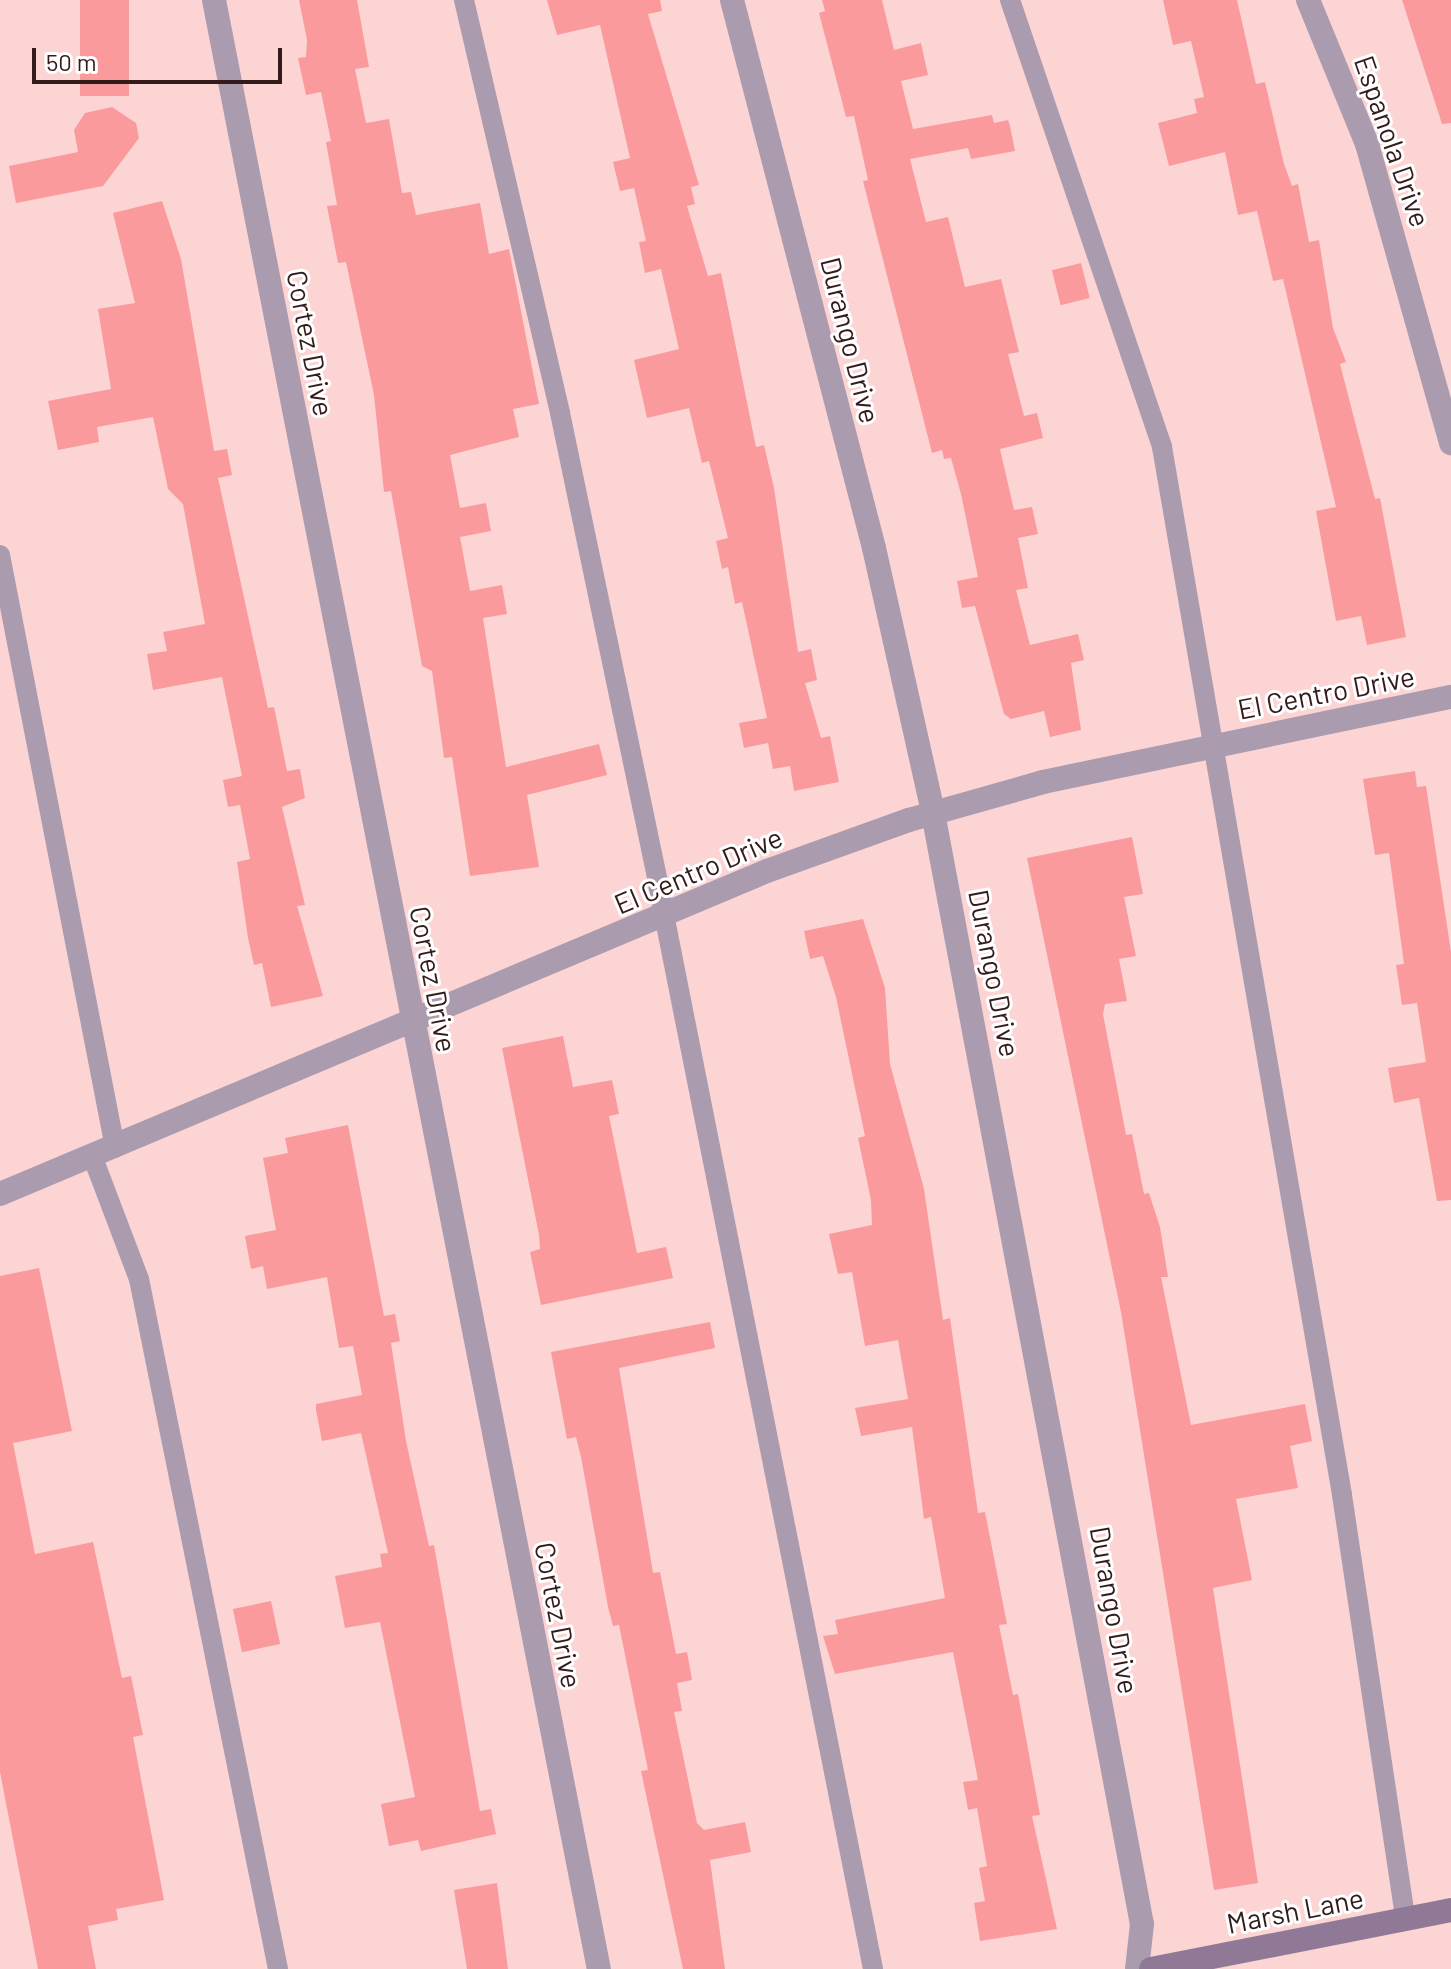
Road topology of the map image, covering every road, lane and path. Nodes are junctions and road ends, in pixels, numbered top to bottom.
1 (214, 0) edge
2 (464, 0) edge
3 (732, 0) edge
4 (1010, 0) edge
5 (1308, 0) edge
6 (1451, 443) edge
7 (0, 555) edge
8 (1451, 697) edge
9 (1212, 745) junction
10 (933, 813) junction
11 (664, 917) junction
12 (411, 1020) junction
13 (104, 1153) junction
14 (0, 1194) edge
15 (1451, 1910) edge
16 (1405, 1919) junction
17 (278, 1969) edge
18 (599, 1969) edge
19 (873, 1969) edge
20 (1137, 1969) edge
21 (1151, 1969) edge

1 - 12 street, Cortez Drive
2 - 11 lane
3 - 10 street, Durango Drive
4 - 9 lane
5 - 6 street, Espanola Drive
7 - 13 lane
8 - 9 street, El Centro Drive
9 - 10 street, El Centro Drive
9 - 16 lane
10 - 11 street, El Centro Drive
10 - 20 street, Durango Drive
11 - 12 street, El Centro Drive
11 - 19 lane
12 - 13 street, El Centro Drive
12 - 18 street, Cortez Drive
13 - 14 street, El Centro Drive
13 - 17 lane
15 - 16 main road, Marsh Lane
16 - 21 main road, Marsh Lane

